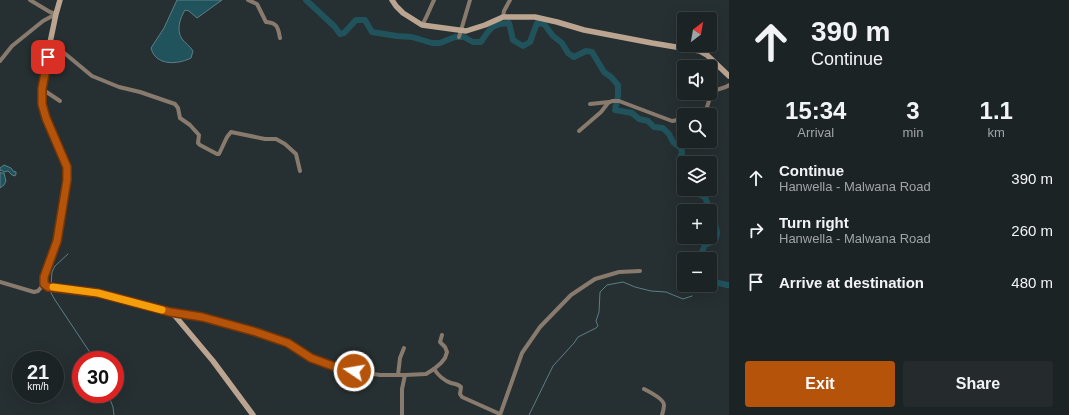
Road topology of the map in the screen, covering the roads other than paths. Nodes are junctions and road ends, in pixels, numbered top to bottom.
1 (30, 0) edge
2 (60, 0) edge
3 (248, 0) edge
4 (392, 0) edge
5 (434, 0) edge
6 (470, 0) edge
7 (510, 0) edge
8 (56, 14) junction
9 (503, 17) junction
10 (422, 25) junction
11 (461, 30) junction
12 (459, 37) dead end
13 (280, 38) dead end
14 (51, 42) junction
15 (0, 61) edge
16 (729, 76) edge
17 (729, 85) edge
18 (42, 89) junction
19 (60, 101) dead end
20 (614, 102) junction
21 (590, 104) dead end
22 (707, 108) edge
23 (677, 120) edge
24 (579, 131) dead end
25 (300, 171) dead end
26 (640, 271) dead end
27 (0, 282) edge
28 (49, 286) junction
29 (170, 312) junction
30 (442, 335) dead end
31 (404, 348) dead end
32 (434, 369) junction
33 (398, 375) junction
34 (405, 375) junction
35 (644, 389) dead end
36 (253, 415) edge
37 (402, 415) edge
38 (500, 415) edge
39 (662, 415) edge

1 - 8 street
2 - 8 street
3 - 13 street
4 - 10 street
5 - 10 street
6 - 11 street
7 - 9 street
8 - 14 street
8 - 15 street
9 - 11 street
9 - 16 street
10 - 11 street
11 - 12 street
14 - 18 street
14 - 25 street
17 - 22 street
18 - 19 street
18 - 28 street
20 - 21 street
20 - 23 street
20 - 24 street
26 - 38 street
27 - 28 street
28 - 29 street
29 - 33 street
29 - 36 street
30 - 32 street
31 - 33 street
32 - 34 street
32 - 38 street
33 - 34 street
34 - 37 street
35 - 39 street

